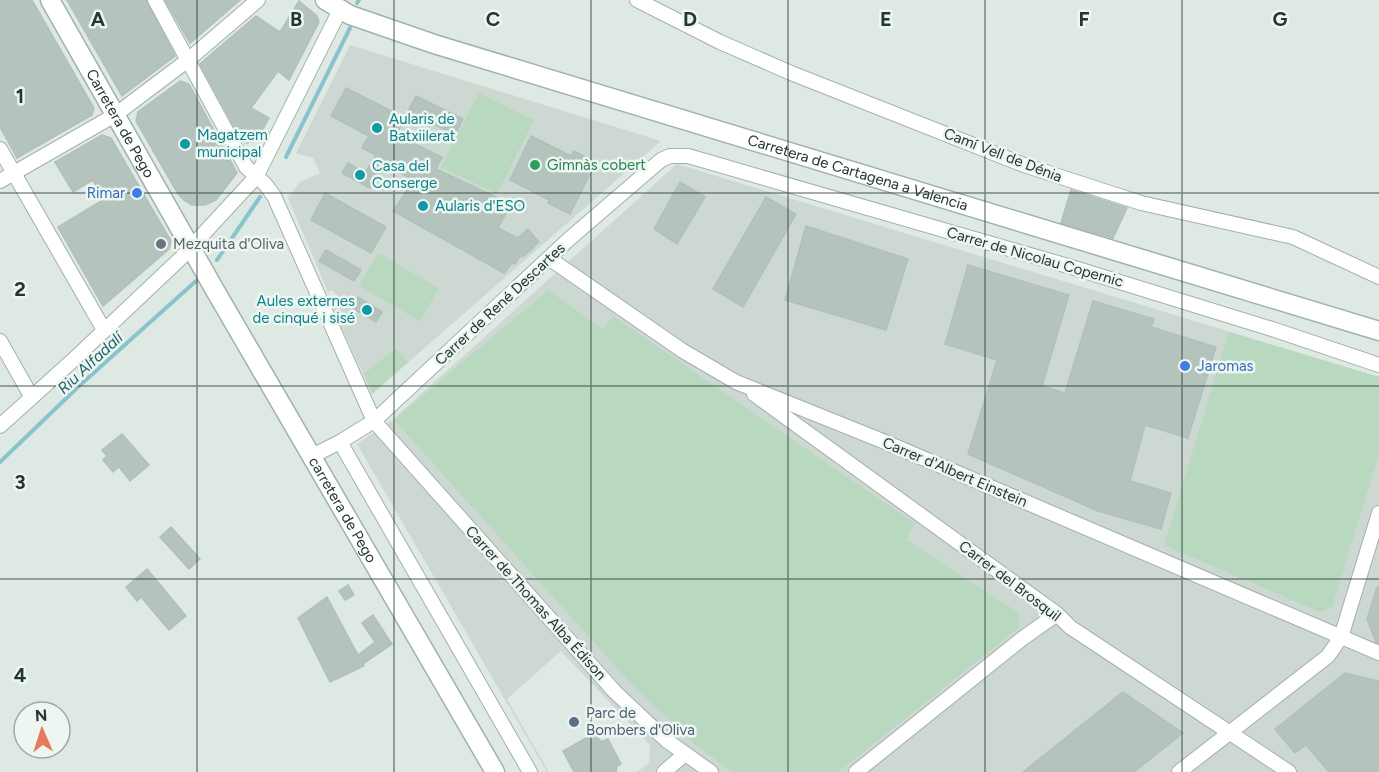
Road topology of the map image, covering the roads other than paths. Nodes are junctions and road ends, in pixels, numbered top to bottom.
1 (50, 0) edge
2 (155, 0) edge
3 (258, 0) edge
4 (637, 0) edge
5 (332, 5) edge
6 (188, 60) junction
7 (115, 115) junction
8 (0, 149) edge
9 (688, 156) joint
10 (14, 173) junction
11 (256, 177) junction
12 (0, 181) edge
13 (191, 247) junction
14 (550, 259) junction
15 (1379, 277) edge
16 (104, 330) junction
17 (1379, 331) edge
18 (0, 341) edge
19 (1379, 365) edge
20 (736, 382) junction
21 (31, 396) junction
22 (374, 421) junction
23 (0, 426) edge
24 (340, 442) junction
25 (312, 456) junction
26 (1379, 513) edge
27 (1057, 614) junction
28 (1341, 637) junction
29 (1379, 653) edge
30 (1229, 732) junction
31 (685, 754) junction
32 (495, 772) edge
33 (530, 772) edge
34 (664, 772) edge
35 (711, 772) edge
36 (856, 772) edge
37 (1179, 772) edge
38 (1289, 772) edge

1 - 7 main road, Carretera de Pego
2 - 6 street, Carrer de Thomas Alba Édison
3 - 6 street
4 - 15 street, Camí Vell de Dénia
5 - 11 street
5 - 17 main road, Carretera de Cartagena a Valencia
6 - 7 street
6 - 11 street, Carrer de Thomas Alba Édison
7 - 10 street
7 - 13 main road, Carretera de Pego
8 - 10 street
9 - 14 street, Carrer de René Descartes
9 - 19 street, Carrer de Nicolau Copernic
10 - 12 street
10 - 16 street
11 - 13 street
11 - 22 street, Carrer de Thomas Alba Édison
13 - 16 street
13 - 25 main road, carretera de Pego
14 - 20 street, Carrer d'Albert Einstein
14 - 22 street, Carrer de René Descartes
16 - 21 street
18 - 21 street
20 - 27 street, Carrer del Brosquil
20 - 28 street, Carrer d'Albert Einstein
21 - 23 street
22 - 24 street, Carrer de René Descartes
22 - 31 street, Carrer de Thomas Alba Édison
24 - 25 street, Carrer de René Descartes
24 - 33 street
25 - 32 main road, carretera de Pego
26 - 28 street
27 - 30 street, Carrer del Brosquil
27 - 36 street
28 - 29 street, Carrer d'Albert Einstein
28 - 30 street
30 - 37 street
30 - 38 street, Carrer del Brosquil
31 - 34 street
31 - 35 street, Carrer de Thomas Alba Édison

